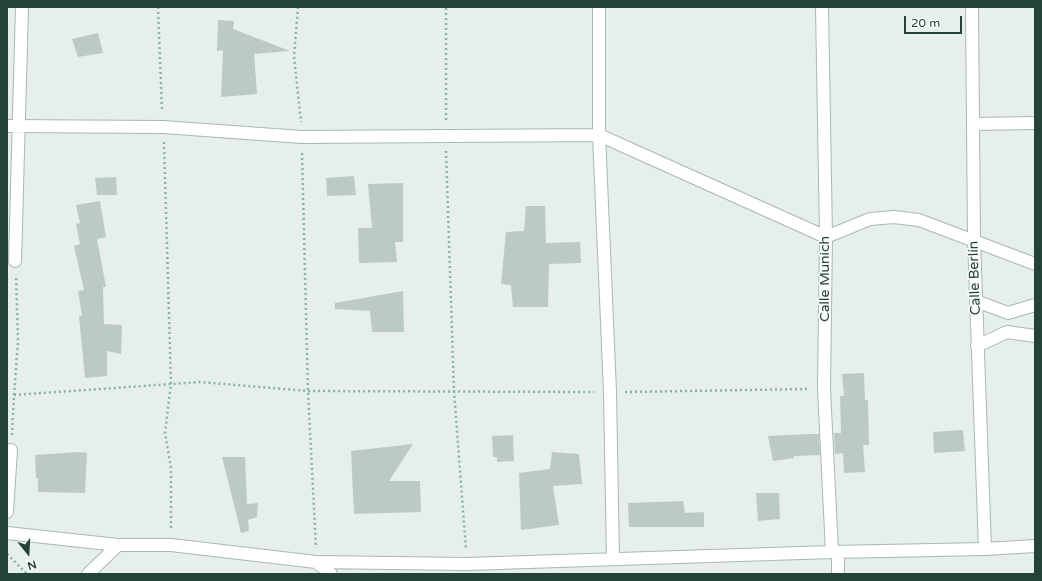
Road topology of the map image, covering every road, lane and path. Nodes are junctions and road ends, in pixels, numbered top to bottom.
1 (22, 7) edge
2 (158, 7) edge
3 (298, 7) edge
4 (446, 7) edge
5 (599, 7) edge
6 (822, 7) edge
7 (972, 7) edge
8 (1035, 123) edge
9 (973, 124) junction
10 (13, 127) edge
11 (163, 127) junction
12 (446, 135) junction
13 (599, 135) junction
14 (302, 137) junction
15 (826, 237) junction
16 (974, 240) junction
17 (15, 261) joint
18 (1035, 264) edge
19 (976, 301) junction
20 (1035, 305) edge
21 (1035, 336) edge
22 (977, 346) junction
23 (171, 384) junction
24 (824, 389) junction
25 (308, 390) junction
26 (454, 391) junction
27 (610, 392) junction
28 (14, 395) junction
29 (11, 450) joint
30 (7, 512) edge
31 (7, 533) edge
32 (118, 544) junction
33 (171, 545) junction
34 (1035, 546) edge
35 (985, 549) junction
36 (835, 552) junction
37 (7, 554) edge
38 (614, 559) junction
39 (316, 562) junction
40 (467, 564) junction
41 (27, 574) edge
42 (88, 574) edge
43 (331, 574) edge
44 (838, 574) edge

1 - 10 street
2 - 11 path
3 - 14 path
4 - 12 path
5 - 13 street
6 - 15 street, Calle Munich
7 - 9 street, Calle Berlín
8 - 9 street
9 - 16 street, Calle Berlín
10 - 11 street
10 - 17 street
11 - 14 street
11 - 23 path
12 - 13 street
12 - 14 street
12 - 26 path
13 - 15 street
13 - 27 street
14 - 25 path
15 - 16 street
15 - 24 street, Calle Munich
16 - 18 street
16 - 19 street, Calle Berlín
17 - 28 path
19 - 20 street
19 - 22 street, Calle Berlín
21 - 22 street
22 - 35 street, Calle Berlín
23 - 25 path
23 - 28 path
23 - 33 path
24 - 27 path
24 - 36 street, Calle Munich
25 - 26 path
25 - 39 path
26 - 27 path
26 - 40 path
27 - 38 street
28 - 29 path
29 - 30 street
31 - 32 street
32 - 33 street
32 - 42 street
33 - 39 street
34 - 35 street
35 - 36 street
36 - 38 street
36 - 44 street, Calle Munich
37 - 41 path
38 - 40 street
39 - 40 street
39 - 43 street

